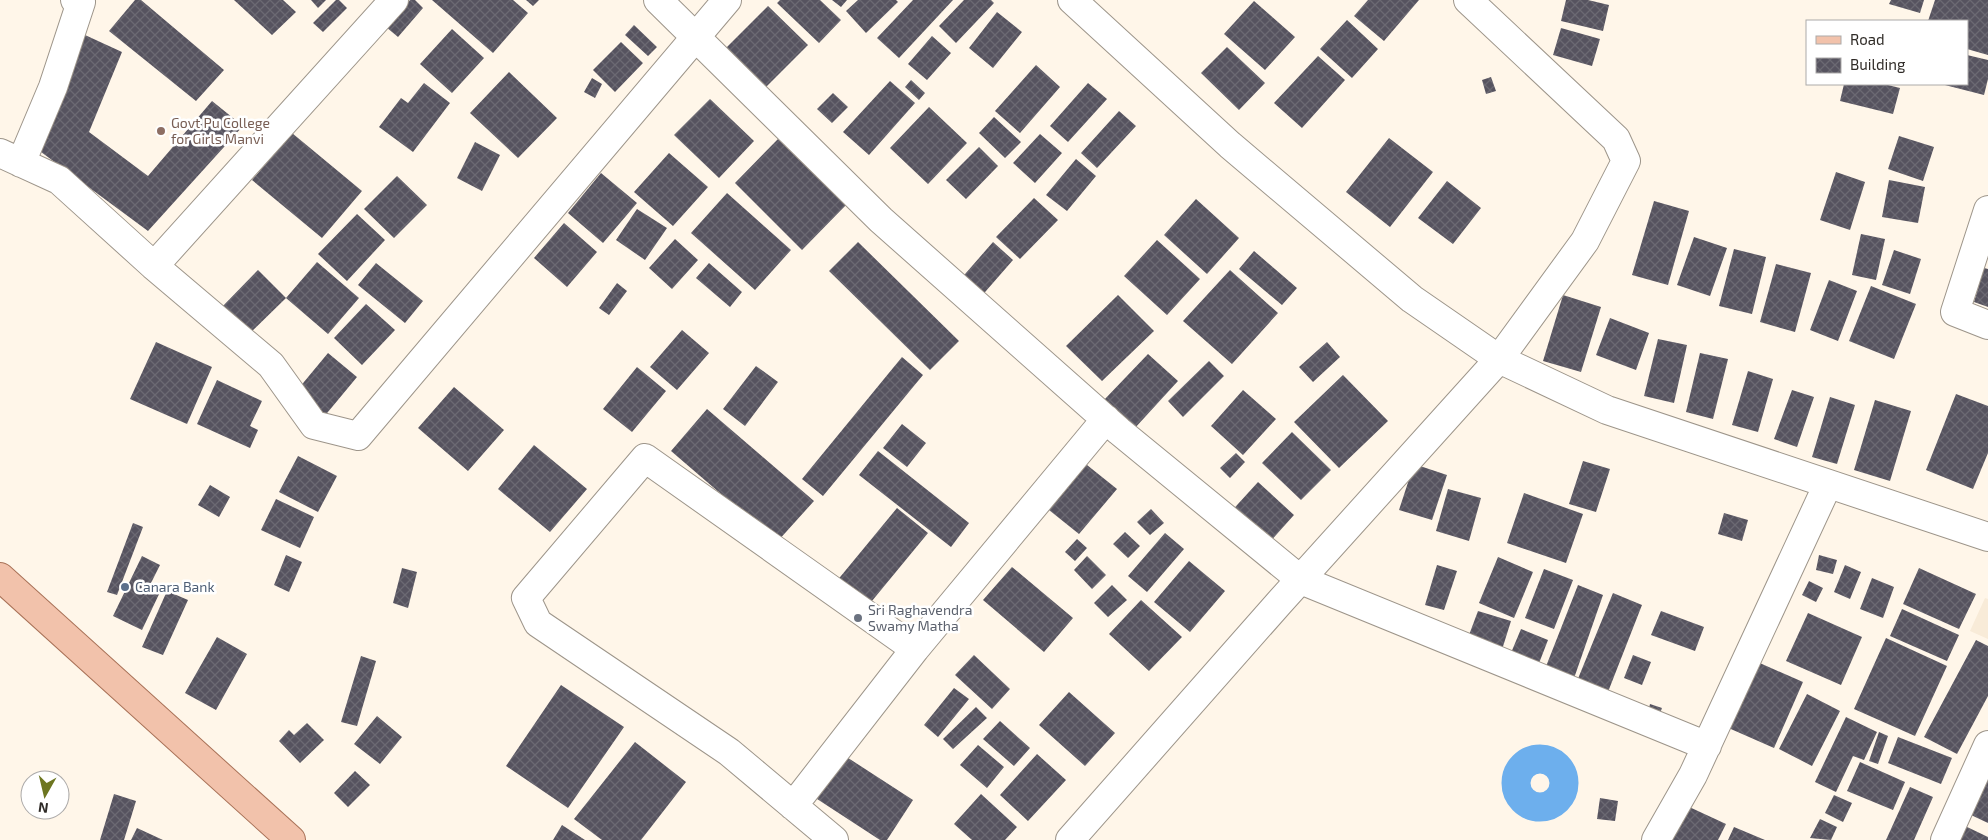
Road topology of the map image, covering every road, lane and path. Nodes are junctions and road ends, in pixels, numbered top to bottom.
1 (658, 0) edge
2 (727, 0) edge
3 (1072, 0) edge
4 (1468, 0) edge
5 (79, 1) edge
6 (390, 1) edge
7 (695, 36) junction
8 (11, 158) edge
9 (1988, 210) edge
10 (154, 266) junction
11 (1988, 324) edge
12 (1499, 359) junction
13 (1106, 419) junction
14 (1828, 484) junction
15 (1988, 537) edge
16 (0, 577) edge
17 (1301, 580) junction
18 (915, 649) junction
19 (1988, 745) edge
20 (1707, 746) junction
21 (793, 806) junction
22 (291, 840) edge
23 (834, 840) edge
24 (1070, 840) edge
25 (1656, 840) edge
26 (1945, 840) edge

1 - 7 street
2 - 7 street
3 - 12 street
4 - 12 street
5 - 8 street
6 - 10 street
7 - 10 street
7 - 13 street
8 - 10 street
9 - 11 street
12 - 14 street
12 - 17 street
13 - 17 street
13 - 18 street
14 - 15 street
14 - 20 street
16 - 22 main road
17 - 20 street
17 - 24 street
18 - 21 street
18 - 21 street
19 - 26 street
20 - 25 street
21 - 23 street

